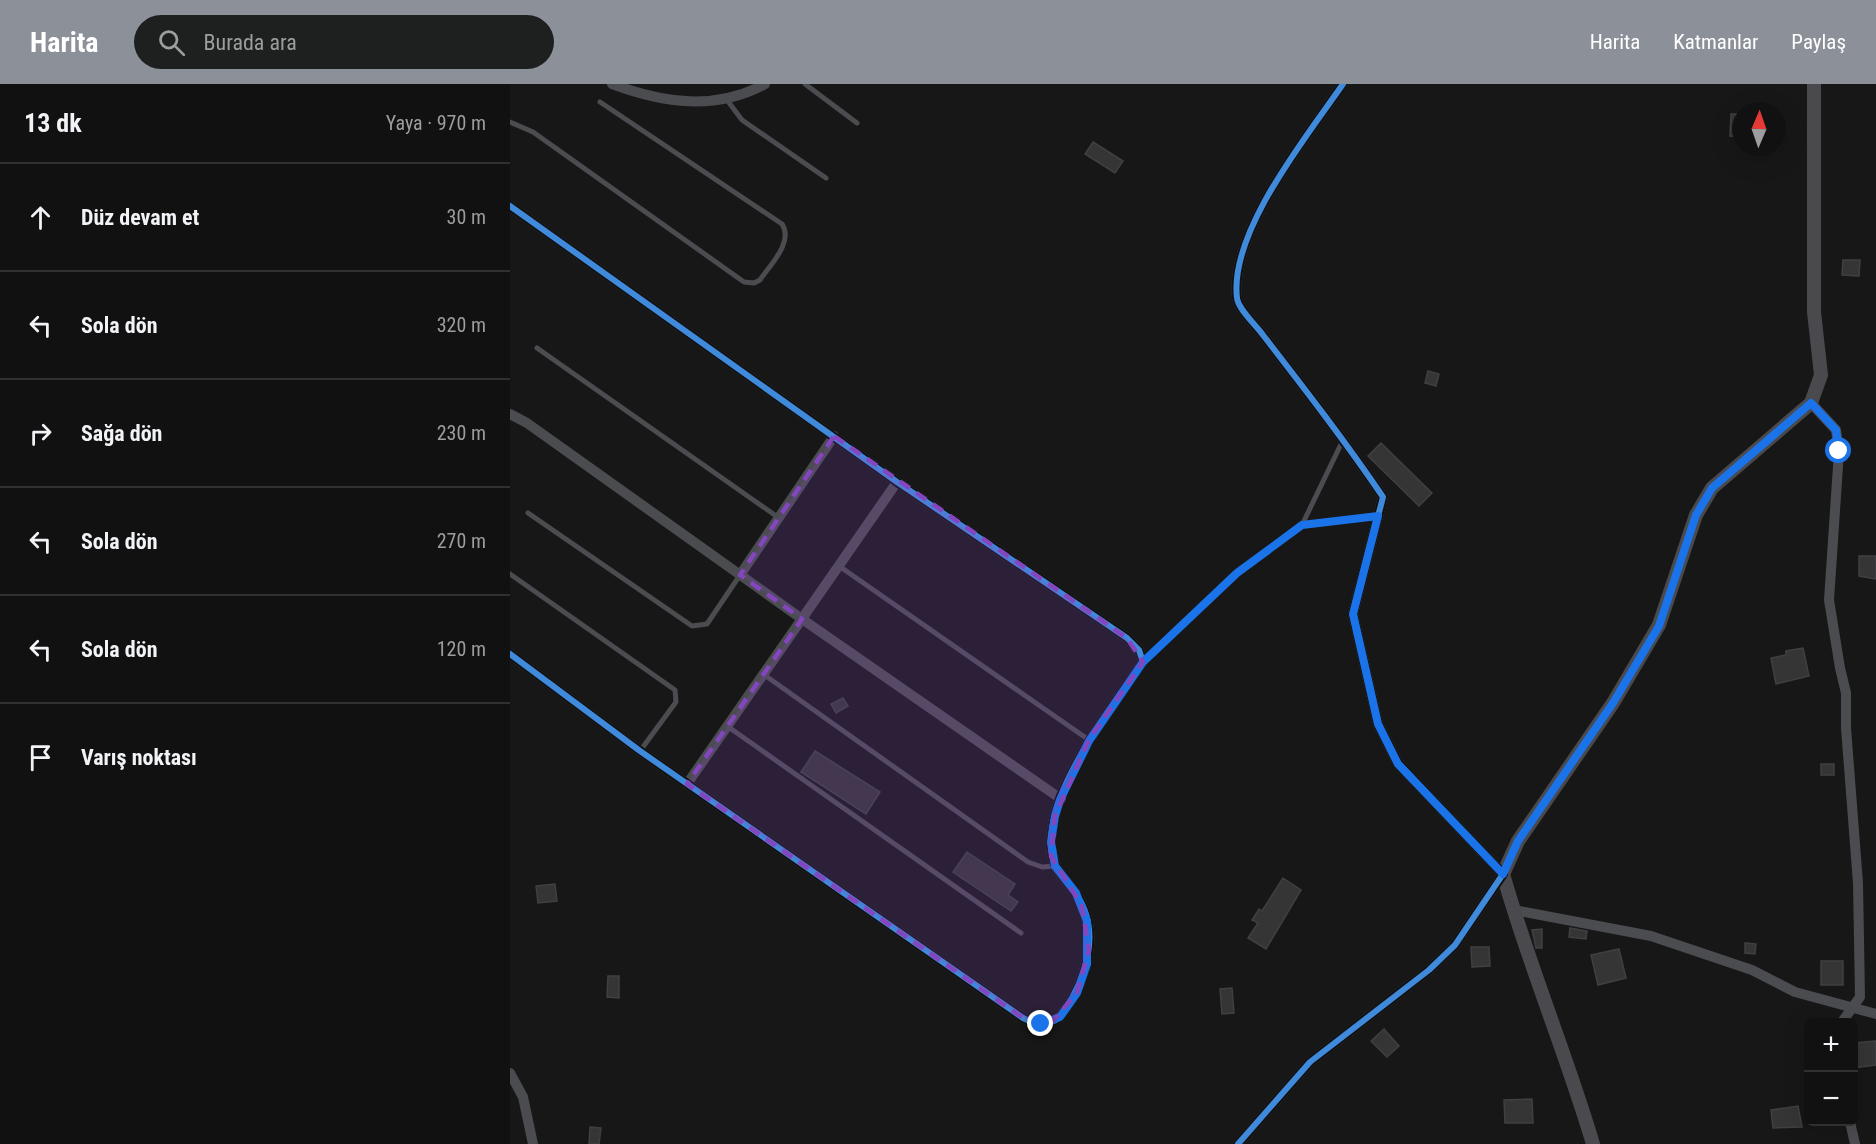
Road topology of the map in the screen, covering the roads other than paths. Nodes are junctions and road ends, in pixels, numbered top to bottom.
1 (612, 84) edge
2 (765, 84) edge
3 (805, 84) edge
4 (1343, 84) edge
5 (1814, 84) edge
6 (727, 100) junction
7 (600, 102) dead end
8 (510, 122) edge
9 (857, 123) dead end
10 (826, 178) dead end
11 (510, 206) edge
12 (537, 348) dead end
13 (1811, 403) junction
14 (510, 414) edge
15 (834, 436) junction
16 (1344, 439) junction
17 (897, 482) junction
18 (528, 513) dead end
19 (1378, 516) junction
20 (779, 518) junction
21 (1302, 525) junction
22 (838, 566) junction
23 (510, 574) edge
24 (740, 575) junction
25 (802, 619) junction
26 (510, 654) edge
27 (1143, 662) junction
28 (764, 674) junction
29 (727, 726) junction
30 (1089, 741) junction
31 (640, 751) junction
32 (687, 784) junction
33 (1060, 800) junction
34 (1055, 866) junction
35 (1503, 874) junction
36 (1514, 910) junction
37 (1021, 933) dead end
38 (1852, 1006) junction
39 (1876, 1014) edge
40 (1845, 1018) edge
41 (510, 1073) edge
42 (1851, 1126) edge
43 (533, 1144) edge
44 (1238, 1144) edge
45 (1593, 1144) edge
46 (1856, 1144) edge

1 - 6 street
2 - 6 street
3 - 9 lane
4 - 16 street
5 - 13 street
6 - 10 lane
7 - 8 lane
11 - 15 street
12 - 20 lane
13 - 35 street
13 - 38 street
14 - 24 street
15 - 17 street
15 - 20 street
16 - 19 street
16 - 21 lane
17 - 22 street
17 - 27 street
18 - 24 lane
19 - 21 lane
19 - 35 street
20 - 24 street
21 - 27 lane
22 - 25 street
22 - 30 lane
23 - 31 lane
24 - 25 street
25 - 28 street
25 - 33 street
26 - 31 street
27 - 30 street
28 - 29 street
28 - 34 lane
29 - 32 street
29 - 37 lane
30 - 33 street
31 - 32 street
32 - 34 street
33 - 34 street
35 - 36 street
35 - 44 street
36 - 38 street
36 - 45 street
38 - 39 street
38 - 40 street
41 - 43 street
42 - 46 street

